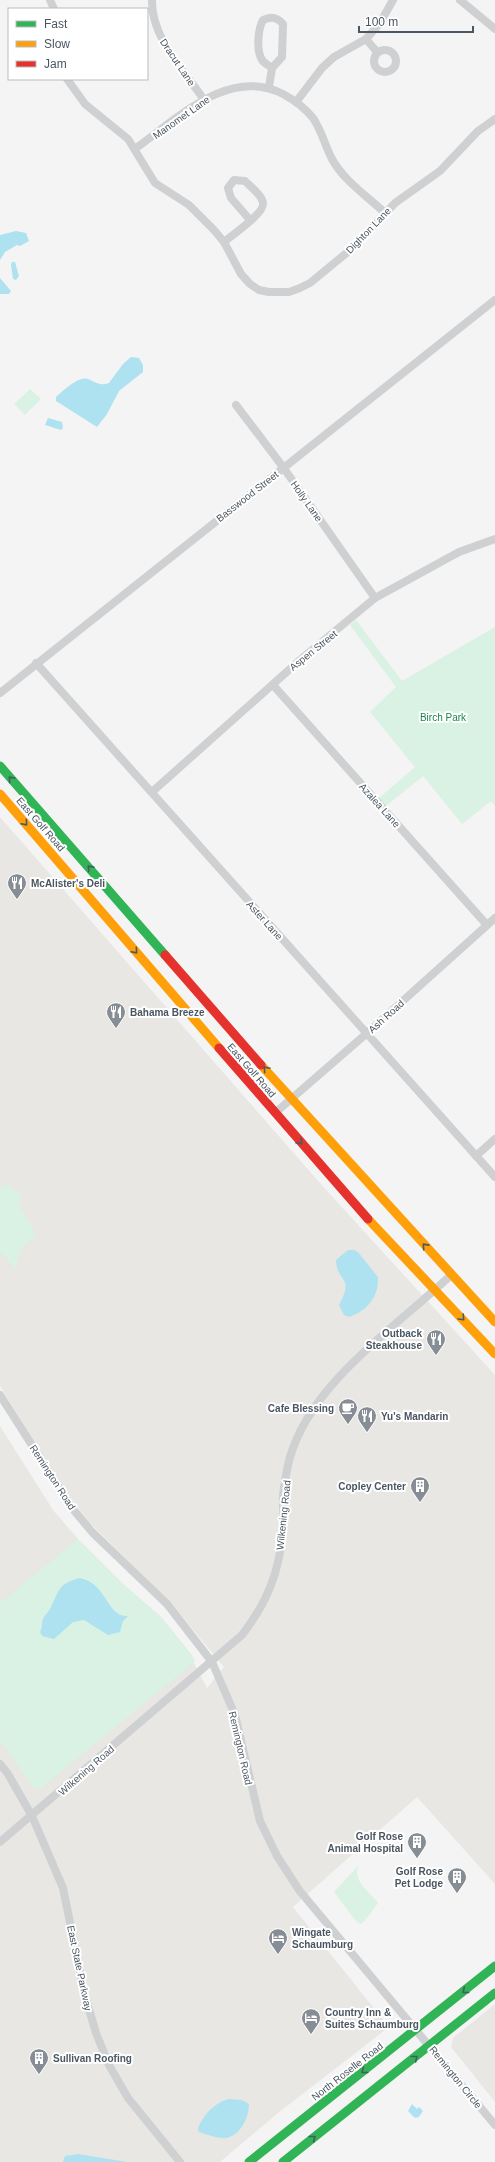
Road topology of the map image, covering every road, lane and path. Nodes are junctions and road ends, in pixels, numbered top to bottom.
1 (152, 0) edge
2 (393, 0) edge
3 (460, 0) edge
4 (495, 29) edge
5 (366, 39) junction
6 (377, 52) dead end
7 (272, 68) junction
8 (68, 80) edge
9 (269, 87) junction
10 (204, 100) junction
11 (296, 102) junction
12 (495, 119) edge
13 (136, 148) junction
14 (385, 213) junction
15 (250, 220) junction
16 (224, 242) junction
17 (495, 300) edge
18 (236, 405) dead end
19 (283, 467) junction
20 (495, 539) edge
21 (375, 598) junction
22 (36, 663) junction
23 (273, 685) junction
24 (0, 693) edge
25 (0, 766) edge
26 (152, 792) junction
27 (0, 794) edge
28 (495, 918) edge
29 (487, 925) junction
30 (366, 1034) junction
31 (291, 1098) junction
32 (275, 1112) junction
33 (495, 1139) edge
34 (476, 1156) junction
35 (495, 1178) edge
36 (451, 1275) junction
37 (435, 1290) junction
38 (495, 1322) edge
39 (495, 1354) edge
40 (0, 1395) edge
41 (212, 1662) junction
42 (0, 1764) edge
43 (32, 1816) junction
44 (0, 1842) edge
45 (495, 1966) edge
46 (495, 1993) edge
47 (417, 2029) junction
48 (430, 2046) junction
49 (495, 2125) edge
50 (180, 2162) edge
51 (249, 2162) edge
52 (283, 2162) edge

1 - 10 street, Dracut Lane
2 - 5 street
3 - 4 street
5 - 6 street
5 - 11 street
7 - 7 street
7 - 9 street
8 - 13 street, Dighton Lane
9 - 10 street, Manomet Lane
9 - 11 street, Manomet Lane
10 - 13 street, Manomet Lane
11 - 14 street, Manomet Lane
12 - 14 street, Dighton Lane
13 - 16 street, Dighton Lane
14 - 16 street, Dighton Lane
15 - 15 street
15 - 16 street
17 - 19 street, Basswood Street
18 - 19 street, Holly Lane
19 - 21 street, Holly Lane
19 - 22 street, Basswood Street
20 - 21 street, Aspen Street
21 - 23 street, Aspen Street
22 - 24 street, Basswood Street
22 - 26 street, Aster Lane
23 - 26 street, Aspen Street
23 - 29 street, Azalea Lane
31 -> 25 main road, East Golf Road
26 - 30 street, Aster Lane
27 -> 32 main road, East Golf Road
28 - 29 street, Ash Road
29 - 30 street, Ash Road
30 - 31 street, Ash Road
30 - 34 street, Aster Lane
31 - 32 street, Ash Road
36 -> 31 main road, East Golf Road
32 -> 37 main road, East Golf Road
33 - 34 street
34 - 35 street, Aster Lane
36 - 37 street, Wilkening Road
36 - 38 main road, East Golf Road
37 -> 39 main road, East Golf Road
37 - 41 street, Wilkening Road
40 - 41 street, Remington Road
41 - 43 street, Wilkening Road
41 - 47 street, Remington Road
42 - 43 street, East State Parkway
43 - 44 street, Wilkening Road
43 - 50 street, East State Parkway
45 -> 47 main road, North Roselle Road
46 - 48 main road
47 - 48 street, Remington Circle
47 -> 51 main road, North Roselle Road
48 - 49 street, Remington Circle
52 -> 48 main road

